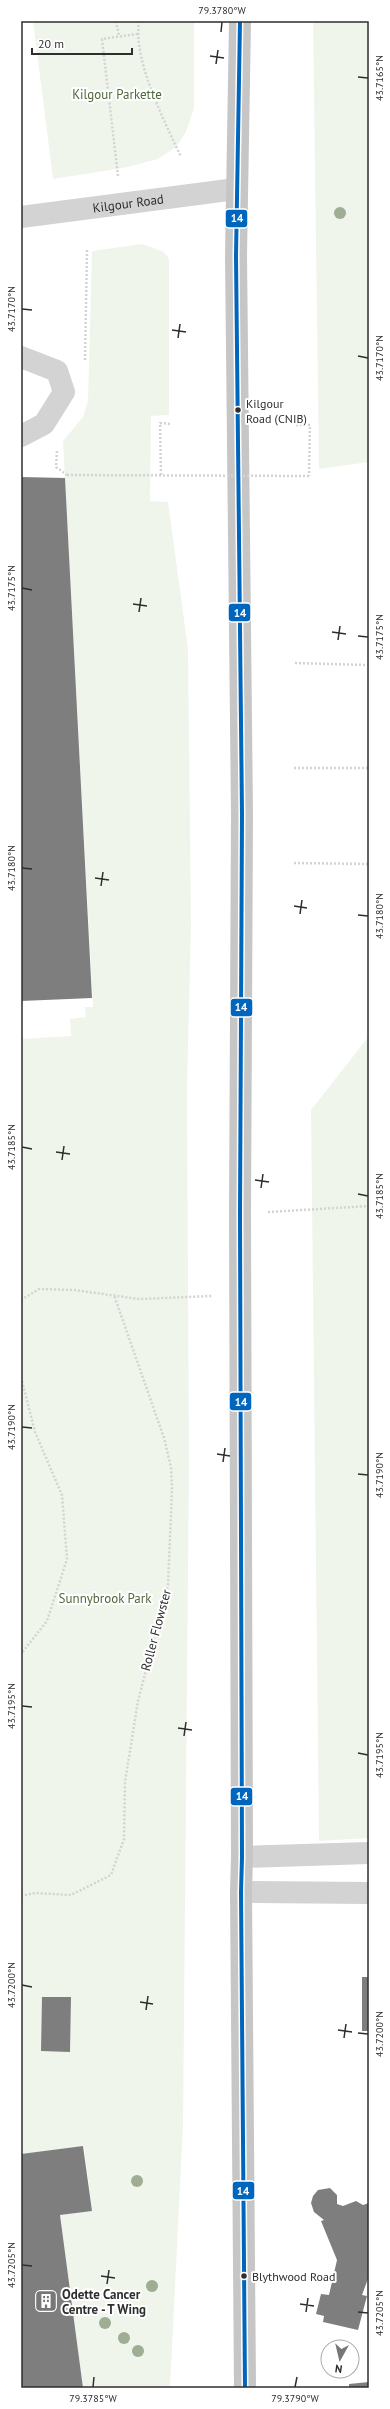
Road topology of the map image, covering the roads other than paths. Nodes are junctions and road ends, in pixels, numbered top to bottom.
1 (240, 21) edge
2 (236, 189) junction
3 (21, 217) edge
4 (21, 357) edge
5 (21, 436) edge
6 (369, 1854) edge
7 (242, 1856) junction
8 (241, 1892) junction
9 (369, 1893) edge
10 (245, 2388) edge

1 - 2 main road
2 - 3 street, Kilgour Road
2 - 7 main road
4 - 5 street
6 - 7 street
7 - 8 main road
8 - 9 street
8 - 10 main road

